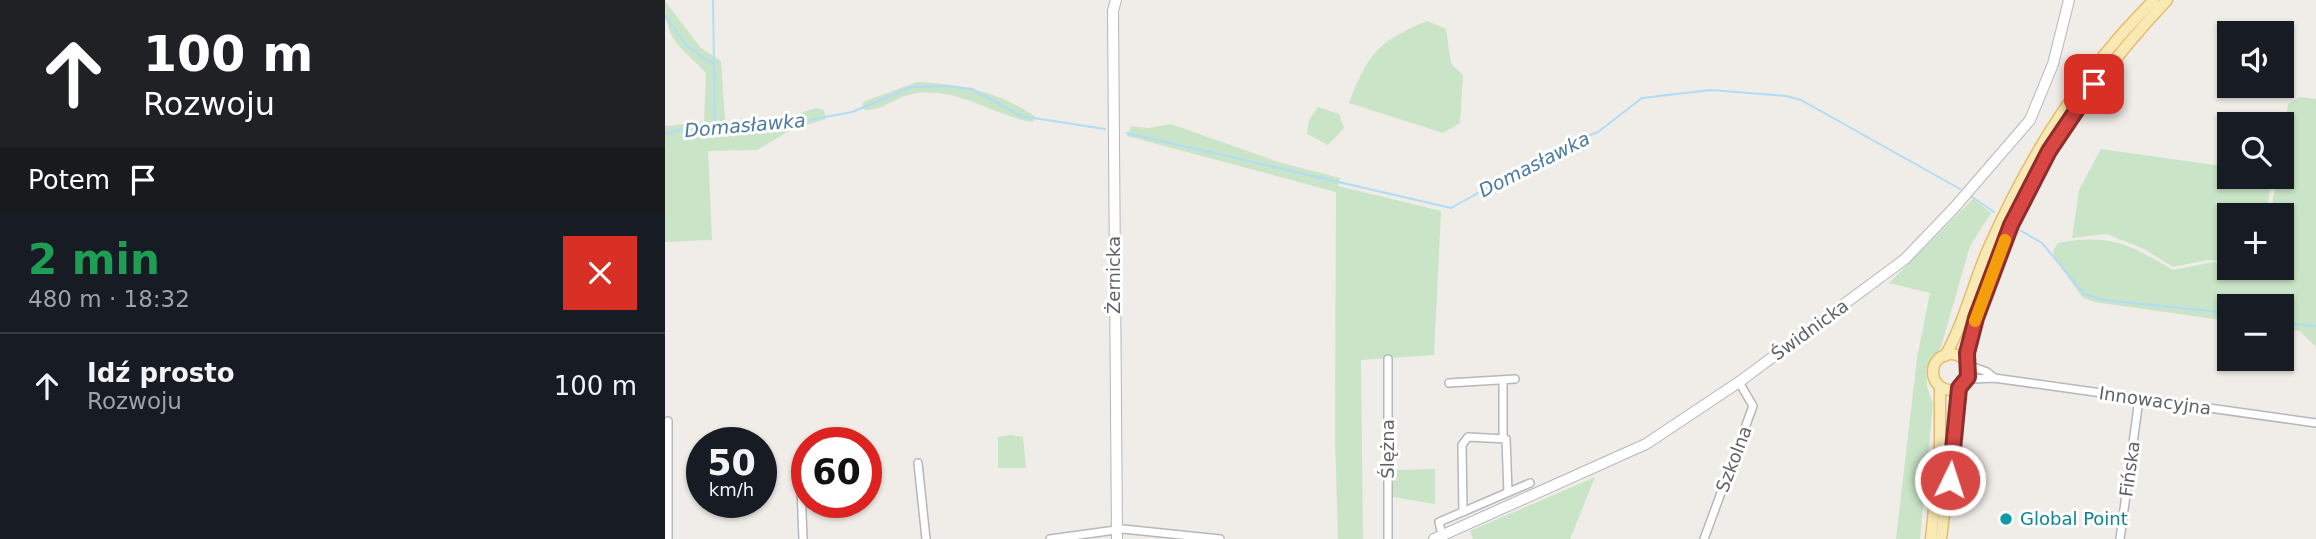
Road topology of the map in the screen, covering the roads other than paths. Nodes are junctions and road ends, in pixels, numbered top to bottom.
1 (1116, 0) edge
2 (2069, 0) edge
3 (2154, 0) edge
4 (2167, 0) edge
5 (1945, 356) junction
6 (1388, 359) dead end
7 (1967, 363) junction
8 (1994, 378) junction
9 (1514, 379) dead end
10 (1503, 382) junction
11 (1739, 382) junction
12 (1449, 383) dead end
13 (1962, 385) junction
14 (1940, 387) junction
15 (2139, 399) junction
16 (668, 421) dead end
17 (2316, 423) edge
18 (1503, 437) junction
19 (918, 463) dead end
20 (1530, 483) dead end
21 (1508, 492) junction
22 (1462, 512) junction
23 (802, 518) edge
24 (1117, 535) edge
25 (1438, 537) edge
26 (668, 539) edge
27 (803, 539) edge
28 (926, 539) edge
29 (1050, 539) edge
30 (1220, 539) edge
31 (1388, 539) edge
32 (1704, 539) edge
33 (1931, 539) edge
34 (1941, 539) edge
35 (2120, 539) edge

1 - 24 street, Żernicka
2 - 11 street, Świdnicka
3 - 5 main road
4 - 7 main road
5 - 7 main road
5 - 14 main road
6 - 31 street, Ślężna
7 - 8 street, Innowacyjna
7 - 13 main road
8 - 13 street, Innowacyjna
8 - 15 street, Innowacyjna
9 - 10 street
10 - 12 street
10 - 18 street
11 - 25 street, Świdnicka
11 - 32 street, Szkolna
13 - 14 main road
13 - 34 main road
14 - 33 main road
15 - 17 street, Innowacyjna
15 - 35 street, Fińska
16 - 26 street
18 - 21 street
18 - 22 street
19 - 28 street
20 - 21 street
21 - 22 street
22 - 25 street
23 - 27 street
24 - 29 street
24 - 30 street

